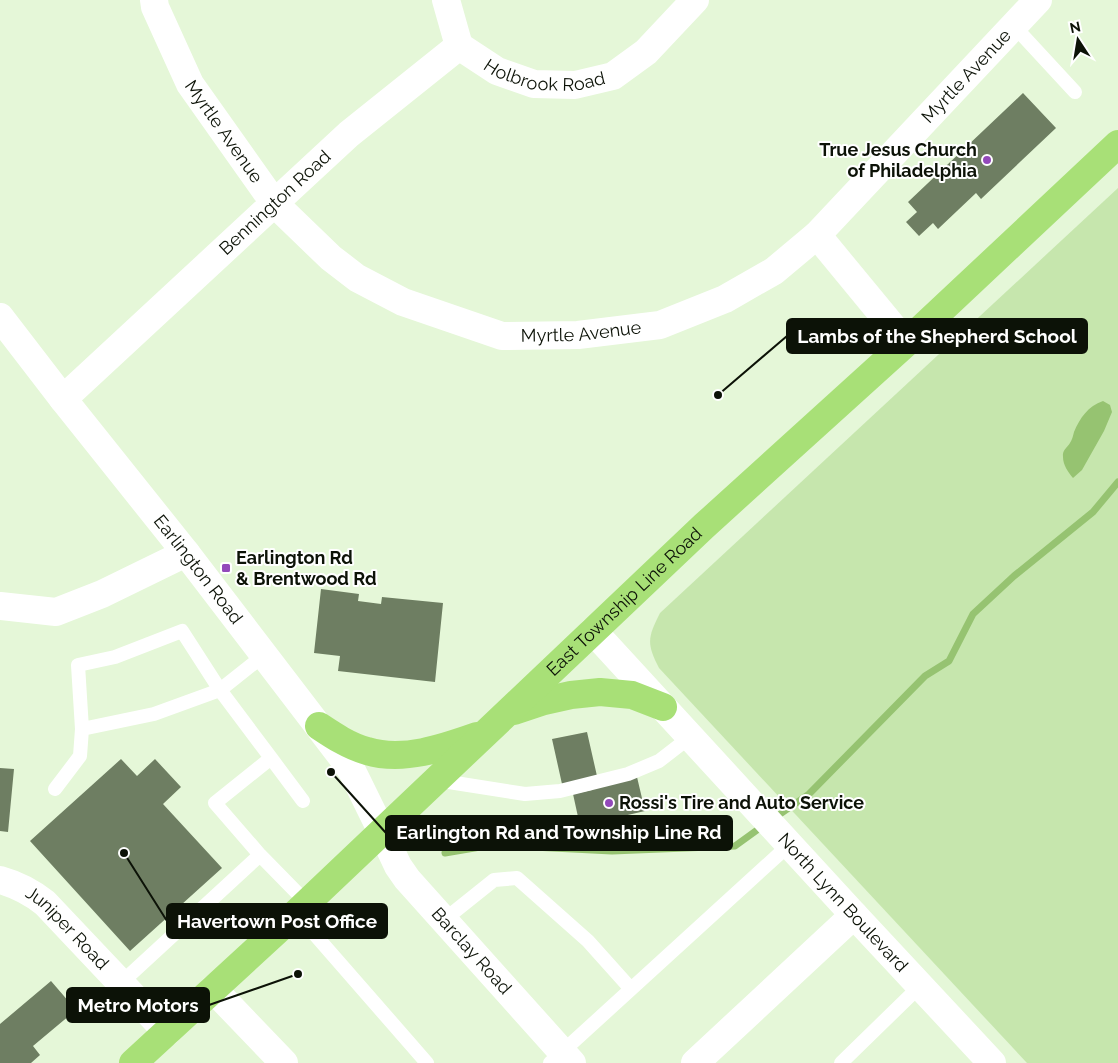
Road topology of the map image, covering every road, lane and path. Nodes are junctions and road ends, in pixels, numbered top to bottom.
1 (154, 0) edge
2 (446, 0) edge
3 (696, 0) edge
4 (1038, 0) edge
5 (1014, 26) junction
6 (459, 46) junction
7 (1075, 92) dead end
8 (1117, 148) edge
9 (275, 204) junction
10 (817, 235) junction
11 (0, 317) edge
12 (906, 343) junction
13 (63, 399) junction
14 (186, 553) junction
15 (0, 606) edge
16 (593, 631) junction
17 (264, 655) junction
18 (220, 690) junction
19 (663, 707) junction
20 (506, 714) junction
21 (318, 726) junction
22 (82, 729) junction
23 (486, 733) junction
24 (690, 737) junction
25 (271, 758) junction
26 (436, 780) junction
27 (55, 789) dead end
28 (303, 801) dead end
29 (774, 829) junction
30 (382, 832) junction
31 (260, 855) junction
32 (0, 880) edge
33 (302, 908) junction
34 (854, 915) junction
35 (444, 920) junction
36 (121, 983) junction
37 (920, 986) junction
38 (213, 989) junction
39 (631, 989) junction
40 (151, 1050) edge
41 (562, 1059) edge
42 (284, 1063) edge
43 (427, 1063) edge
44 (695, 1063) edge
45 (841, 1063) edge
46 (992, 1063) edge

1 - 9 street, Myrtle Avenue
2 - 6 street
3 - 6 street, Holbrook Road
4 - 5 street, Myrtle Avenue
5 - 7 lane
5 - 10 street, Myrtle Avenue
6 - 9 street, Bennington Road
8 - 12 highway, East Township Line Road
9 - 10 street, Myrtle Avenue
9 - 13 street, Bennington Road
10 - 12 street
11 - 13 street, Earlington Road
12 - 16 highway, East Township Line Road
13 - 14 street, Earlington Road
14 - 15 street
14 - 17 street, Earlington Road
16 - 19 street, North Lynn Boulevard
16 - 20 highway, East Township Line Road
17 - 18 lane
17 - 21 street, Earlington Road
18 - 22 lane
18 - 22 lane
18 - 25 lane
19 - 20 highway
19 - 24 street, North Lynn Boulevard
20 - 23 highway, East Township Line Road
21 - 23 highway
21 - 30 street, Earlington Road
22 - 27 lane
23 - 26 highway, East Township Line Road
24 - 26 lane
24 - 29 street, North Lynn Boulevard
25 - 28 lane
25 - 31 lane
26 - 30 highway, East Township Line Road
29 - 34 street, North Lynn Boulevard
29 - 39 lane
30 - 33 highway, East Township Line Road
30 - 35 street, Barclay Road
31 - 33 lane
31 - 36 lane
32 - 36 street, Juniper Road
33 - 38 highway, East Township Line Road
33 - 43 lane
34 - 37 street, North Lynn Boulevard
34 - 44 street
35 - 39 lane
35 - 41 street, Barclay Road
36 - 40 street, Juniper Road
37 - 45 lane
37 - 46 street, North Lynn Boulevard
38 - 40 highway, East Township Line Road
38 - 42 street
39 - 41 lane

